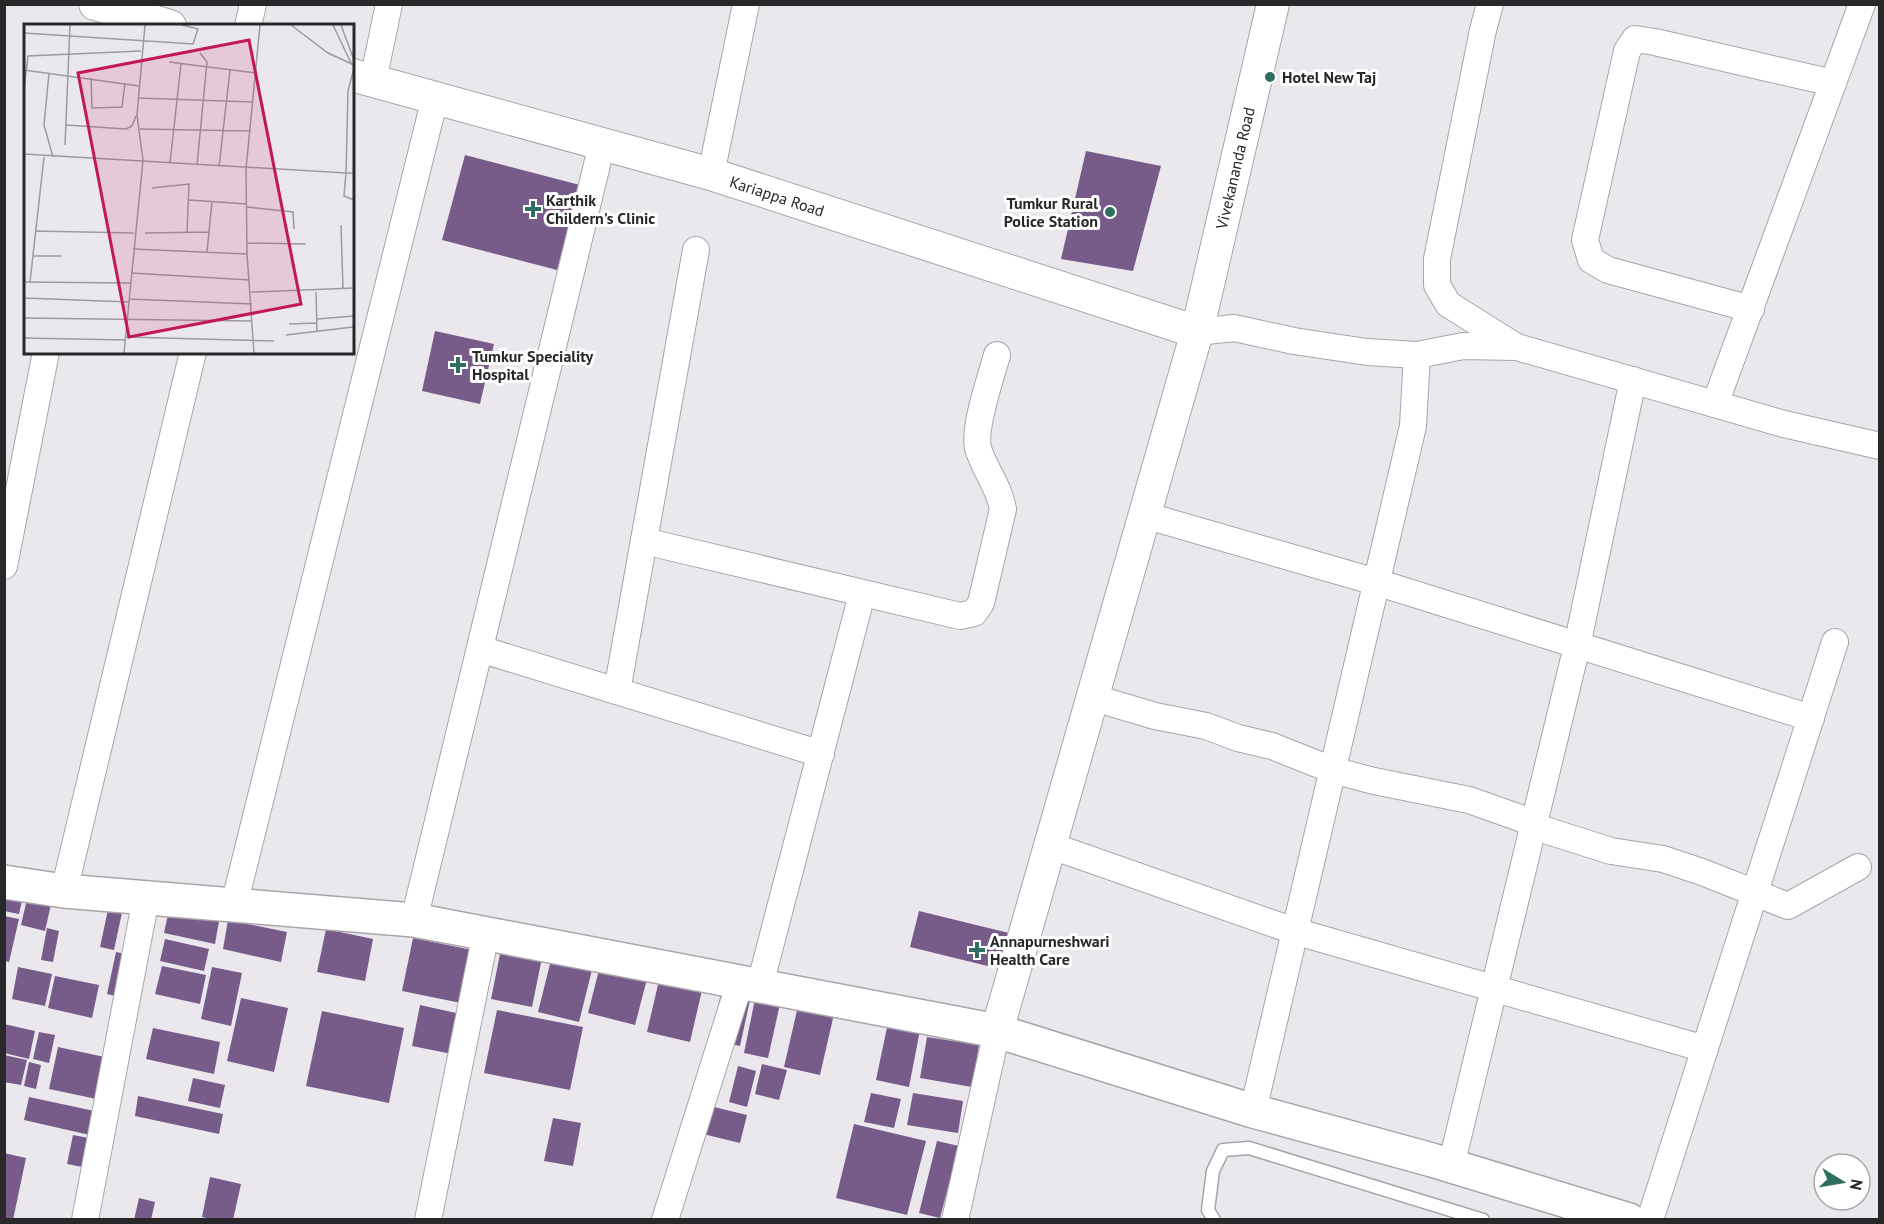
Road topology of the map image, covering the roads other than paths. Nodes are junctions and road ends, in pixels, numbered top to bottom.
1 (252, 4) edge
2 (388, 4) edge
3 (746, 4) edge
4 (1273, 4) edge
5 (1490, 4) edge
6 (1862, 4) edge
7 (109, 11) edge
8 (162, 24) edge
9 (248, 24) edge
10 (363, 78) edge
11 (1833, 83) junction
12 (435, 98) junction
13 (602, 144) junction
14 (711, 174) junction
15 (696, 250) dead end
16 (1751, 309) junction
17 (1197, 332) junction
18 (1517, 347) junction
19 (46, 354) edge
20 (193, 354) edge
21 (997, 355) dead end
22 (1417, 355) junction
23 (1633, 380) junction
24 (1715, 404) junction
25 (1880, 446) edge
26 (1144, 515) junction
27 (644, 540) junction
28 (4, 566) edge
29 (1376, 582) junction
30 (862, 594) junction
31 (1836, 642) dead end
32 (1577, 646) junction
33 (480, 650) junction
34 (617, 692) junction
35 (1091, 697) junction
36 (1811, 718) junction
37 (820, 754) junction
38 (1332, 770) junction
39 (1534, 824) junction
40 (1049, 845) junction
41 (1858, 867) dead end
42 (4, 882) edge
43 (64, 891) junction
44 (1755, 892) junction
45 (146, 898) junction
46 (234, 905) junction
47 (414, 920) junction
48 (1294, 931) junction
49 (486, 933) junction
50 (750, 984) junction
51 (1493, 989) junction
52 (997, 1031) junction
53 (1705, 1049) junction
54 (1253, 1111) junction
55 (1450, 1166) junction
56 (1608, 1216) edge
57 (86, 1220) edge
58 (428, 1220) edge
59 (665, 1220) edge
60 (954, 1220) edge
61 (1214, 1220) edge
62 (1483, 1220) edge
63 (1650, 1220) edge

1 - 9 street
2 - 10 street
3 - 14 street
4 - 17 street, Vivekananda Road
5 - 18 street
6 - 11 street
7 - 8 street
10 - 12 street, Kariappa Road
11 - 16 street
11 - 16 street
12 - 13 street, Kariappa Road
12 - 46 street
13 - 14 street, Kariappa Road
13 - 33 street
14 - 17 street, Kariappa Road
15 - 27 street
16 - 24 street
17 - 22 street
17 - 26 street, Vivekananda Road
18 - 22 street
18 - 23 street
19 - 28 street
20 - 43 street
21 - 30 street
22 - 29 street
23 - 24 street
23 - 32 street
24 - 25 street
26 - 29 street
26 - 35 street, Vivekananda Road
27 - 30 street
27 - 34 street
29 - 32 street
29 - 38 street
30 - 37 street
31 - 36 street
32 - 36 street
32 - 39 street
33 - 34 street
33 - 47 street
34 - 37 street
35 - 38 street
35 - 40 street, Vivekananda Road
36 - 44 street
37 - 50 street
38 - 39 street
38 - 48 street
39 - 44 street
39 - 51 street
40 - 48 street
40 - 52 street, Vivekananda Road
41 - 44 street
42 - 43 main road
43 - 45 main road
44 - 53 street
45 - 46 main road
45 - 57 street
46 - 47 main road
47 - 49 main road
48 - 51 street
48 - 54 street
49 - 50 main road
49 - 58 street
50 - 52 main road
50 - 59 street
51 - 53 street
51 - 55 street
52 - 54 main road
52 - 60 street
53 - 63 street
54 - 55 main road
55 - 56 main road
61 - 62 lane

